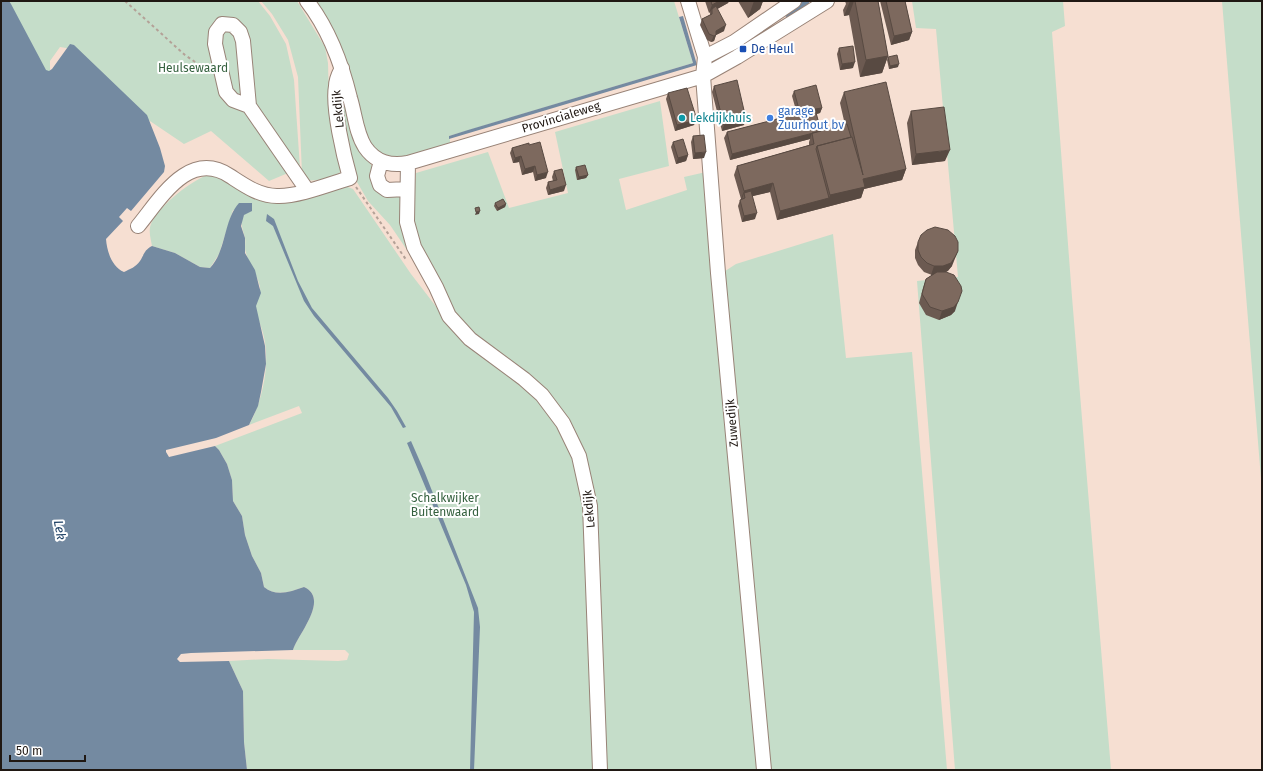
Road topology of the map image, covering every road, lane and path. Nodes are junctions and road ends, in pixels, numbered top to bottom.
1 (125, 1) edge
2 (307, 1) edge
3 (688, 1) edge
4 (794, 1) edge
5 (826, 1) edge
6 (705, 58) junction
7 (219, 65) junction
8 (342, 68) junction
9 (703, 76) junction
10 (249, 106) junction
11 (381, 161) junction
12 (408, 163) junction
13 (352, 180) junction
14 (406, 188) junction
15 (307, 190) junction
16 (138, 226) dead end
17 (409, 264) dead end
18 (600, 770) edge
19 (764, 770) edge

1 - 7 path
2 - 8 street
3 - 6 street
4 - 6 street
5 - 9 street, Provincialeweg
6 - 9 street, Zuwedijk
7 - 10 street
7 - 10 street
8 - 11 street
8 - 13 street, Lekdijk
9 - 12 street, Provincialeweg
9 - 19 street, Zuwedijk
10 - 15 street
11 - 12 street, Provincialeweg
11 - 14 street
12 - 14 street, Lekdijk
13 - 15 street
13 - 17 path
14 - 18 street, Lekdijk
15 - 16 street

